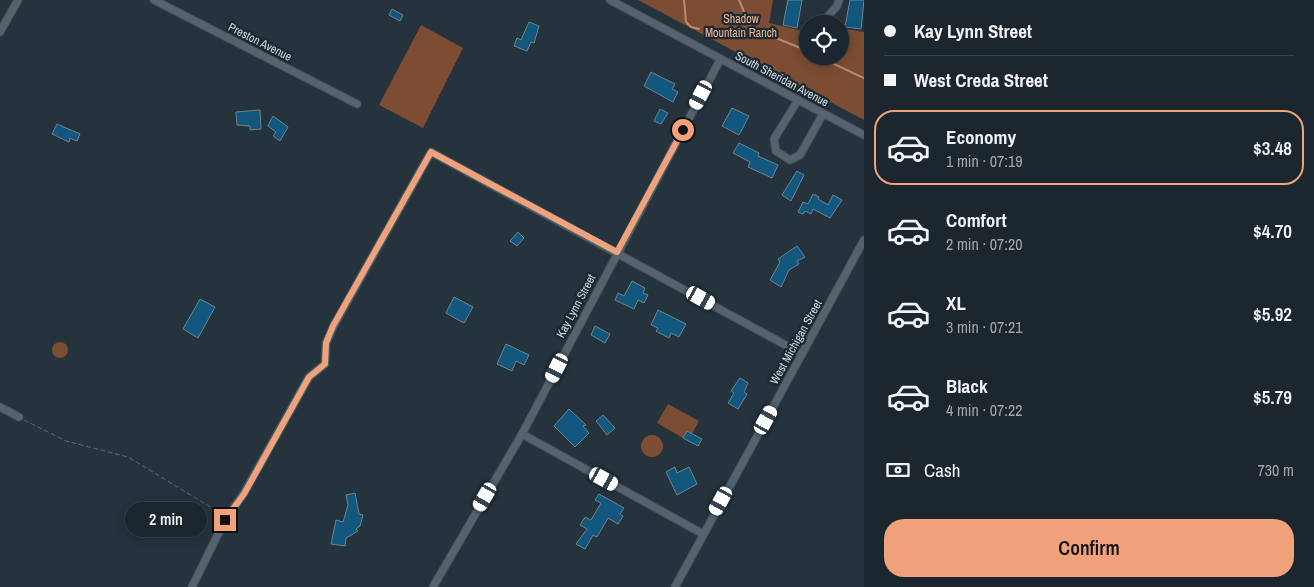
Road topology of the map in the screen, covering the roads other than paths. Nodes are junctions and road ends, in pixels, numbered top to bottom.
1 (18, 0) edge
2 (154, 0) edge
3 (610, 0) edge
4 (839, 0) edge
5 (829, 15) edge
6 (0, 32) edge
7 (720, 60) junction
8 (798, 100) junction
9 (357, 104) dead end
10 (824, 114) junction
11 (864, 135) edge
12 (864, 240) edge
13 (617, 252) junction
14 (802, 354) junction
15 (0, 407) edge
16 (19, 417) road end
17 (522, 434) junction
18 (703, 534) junction
19 (677, 586) edge
20 (192, 587) edge
21 (433, 587) edge

1 - 6 street
2 - 9 street, Preston Avenue
3 - 7 street, South Sheridan Avenue
4 - 5 street
7 - 8 street, South Sheridan Avenue
7 - 13 street, Kay Lynn Street
8 - 10 street, South Sheridan Avenue
8 - 10 street
10 - 11 street, South Sheridan Avenue
12 - 14 street, West Michigan Street
13 - 14 street
13 - 17 street, Kay Lynn Street
13 - 20 street
14 - 18 street, West Michigan Street
15 - 16 street
17 - 18 street
17 - 21 street, Kay Lynn Street
18 - 19 street, West Michigan Street

